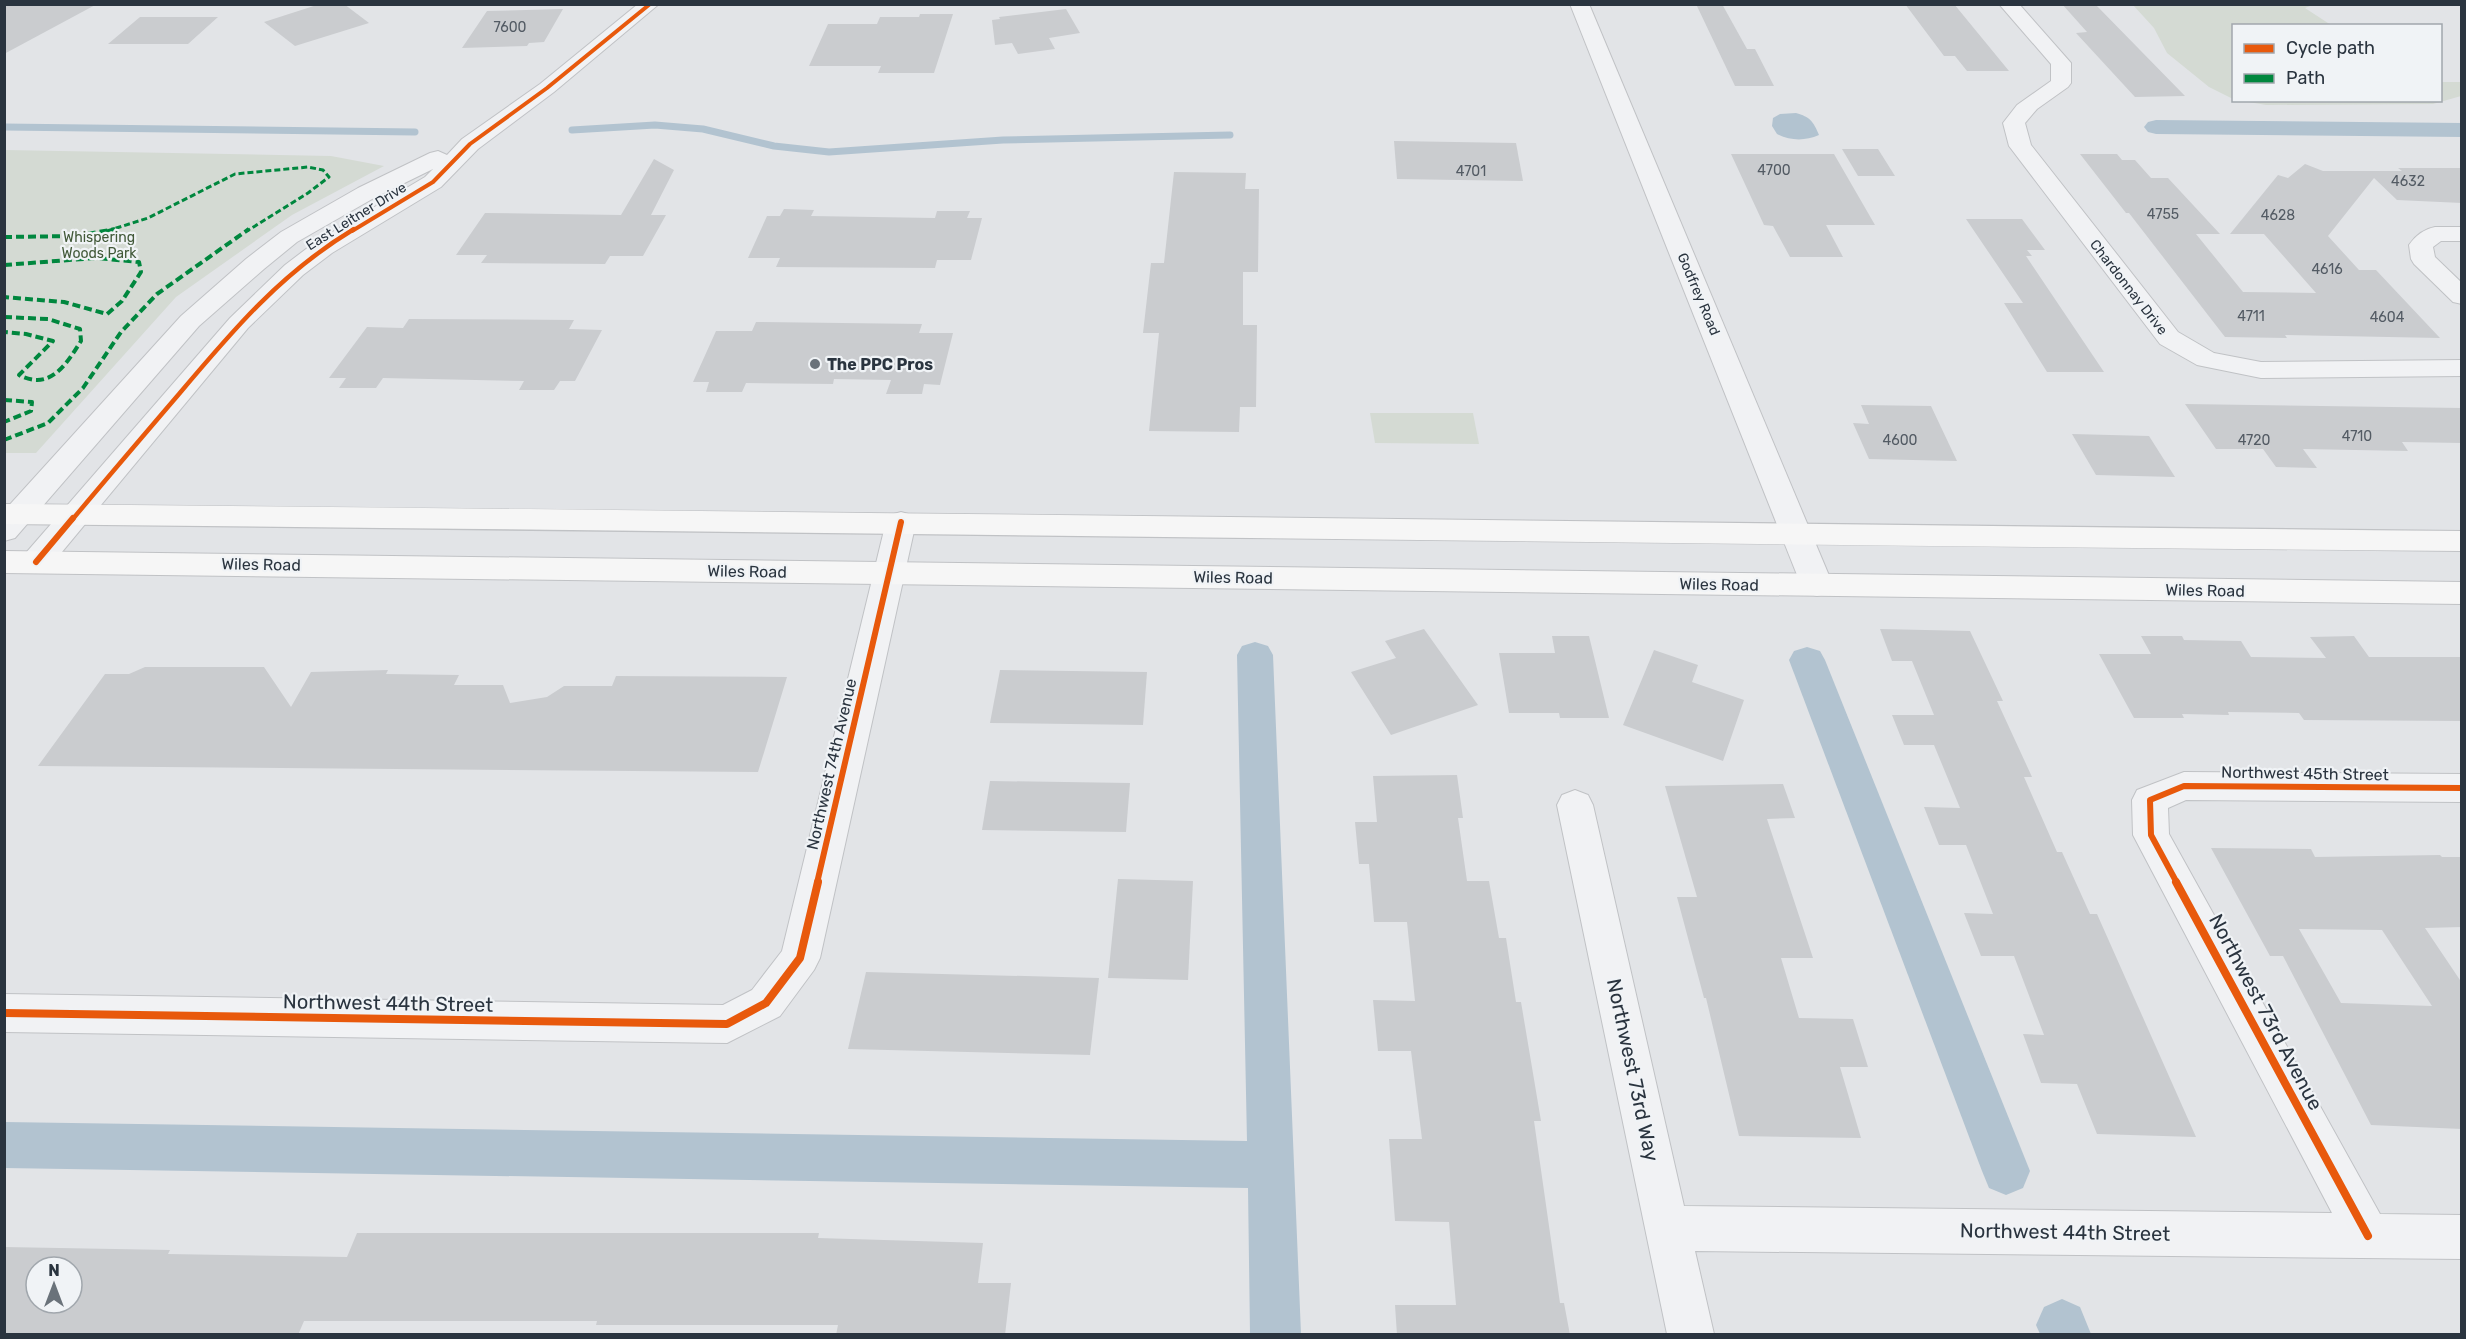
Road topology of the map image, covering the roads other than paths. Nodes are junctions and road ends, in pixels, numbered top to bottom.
1 (650, 4) edge
2 (1579, 4) edge
3 (2008, 4) edge
4 (470, 144) junction
5 (2462, 234) edge
6 (255, 264) junction
7 (294, 270) junction
8 (2462, 297) edge
9 (2462, 368) edge
10 (127, 392) junction
11 (179, 392) junction
12 (76, 514) junction
13 (9, 519) edge
14 (901, 522) junction
15 (1796, 536) junction
16 (2462, 541) edge
17 (4, 562) edge
18 (36, 562) junction
19 (887, 573) junction
20 (1818, 585) junction
21 (2462, 593) edge
22 (2462, 788) edge
23 (2150, 800) joint
24 (1575, 805) dead end
25 (766, 1003) joint
26 (4, 1013) edge
27 (1668, 1228) junction
28 (2368, 1236) junction
29 (2462, 1237) edge
30 (1690, 1335) edge

1 - 4 street, East Leitner Drive
2 - 15 street, Godfrey Road
3 - 9 street, Chardonnay Drive
4 - 6 street, East Leitner Drive
4 - 7 street, East Leitner Drive
5 - 8 street
6 - 7 street
6 - 10 street, East Leitner Drive
7 - 11 street, East Leitner Drive
10 - 11 street
10 - 13 street, East Leitner Drive
11 - 12 street, East Leitner Drive
12 - 13 main road
12 - 14 main road
12 - 18 street, East Leitner Drive
14 - 15 main road
14 - 19 street, Northwest 74th Avenue
15 - 16 main road
15 - 20 street, Godfrey Road
17 - 18 main road, Wiles Road
18 - 19 main road, Wiles Road
19 - 20 main road, Wiles Road
19 - 25 street, Northwest 74th Avenue
20 - 21 main road, Wiles Road
22 - 23 street, Northwest 45th Street
23 - 28 street, Northwest 73rd Avenue
24 - 27 street, Northwest 73rd Way
25 - 26 street, Northwest 44th Street
27 - 28 street, Northwest 44th Street
27 - 30 street, Northwest 73rd Way
28 - 29 street, Northwest 44th Street

